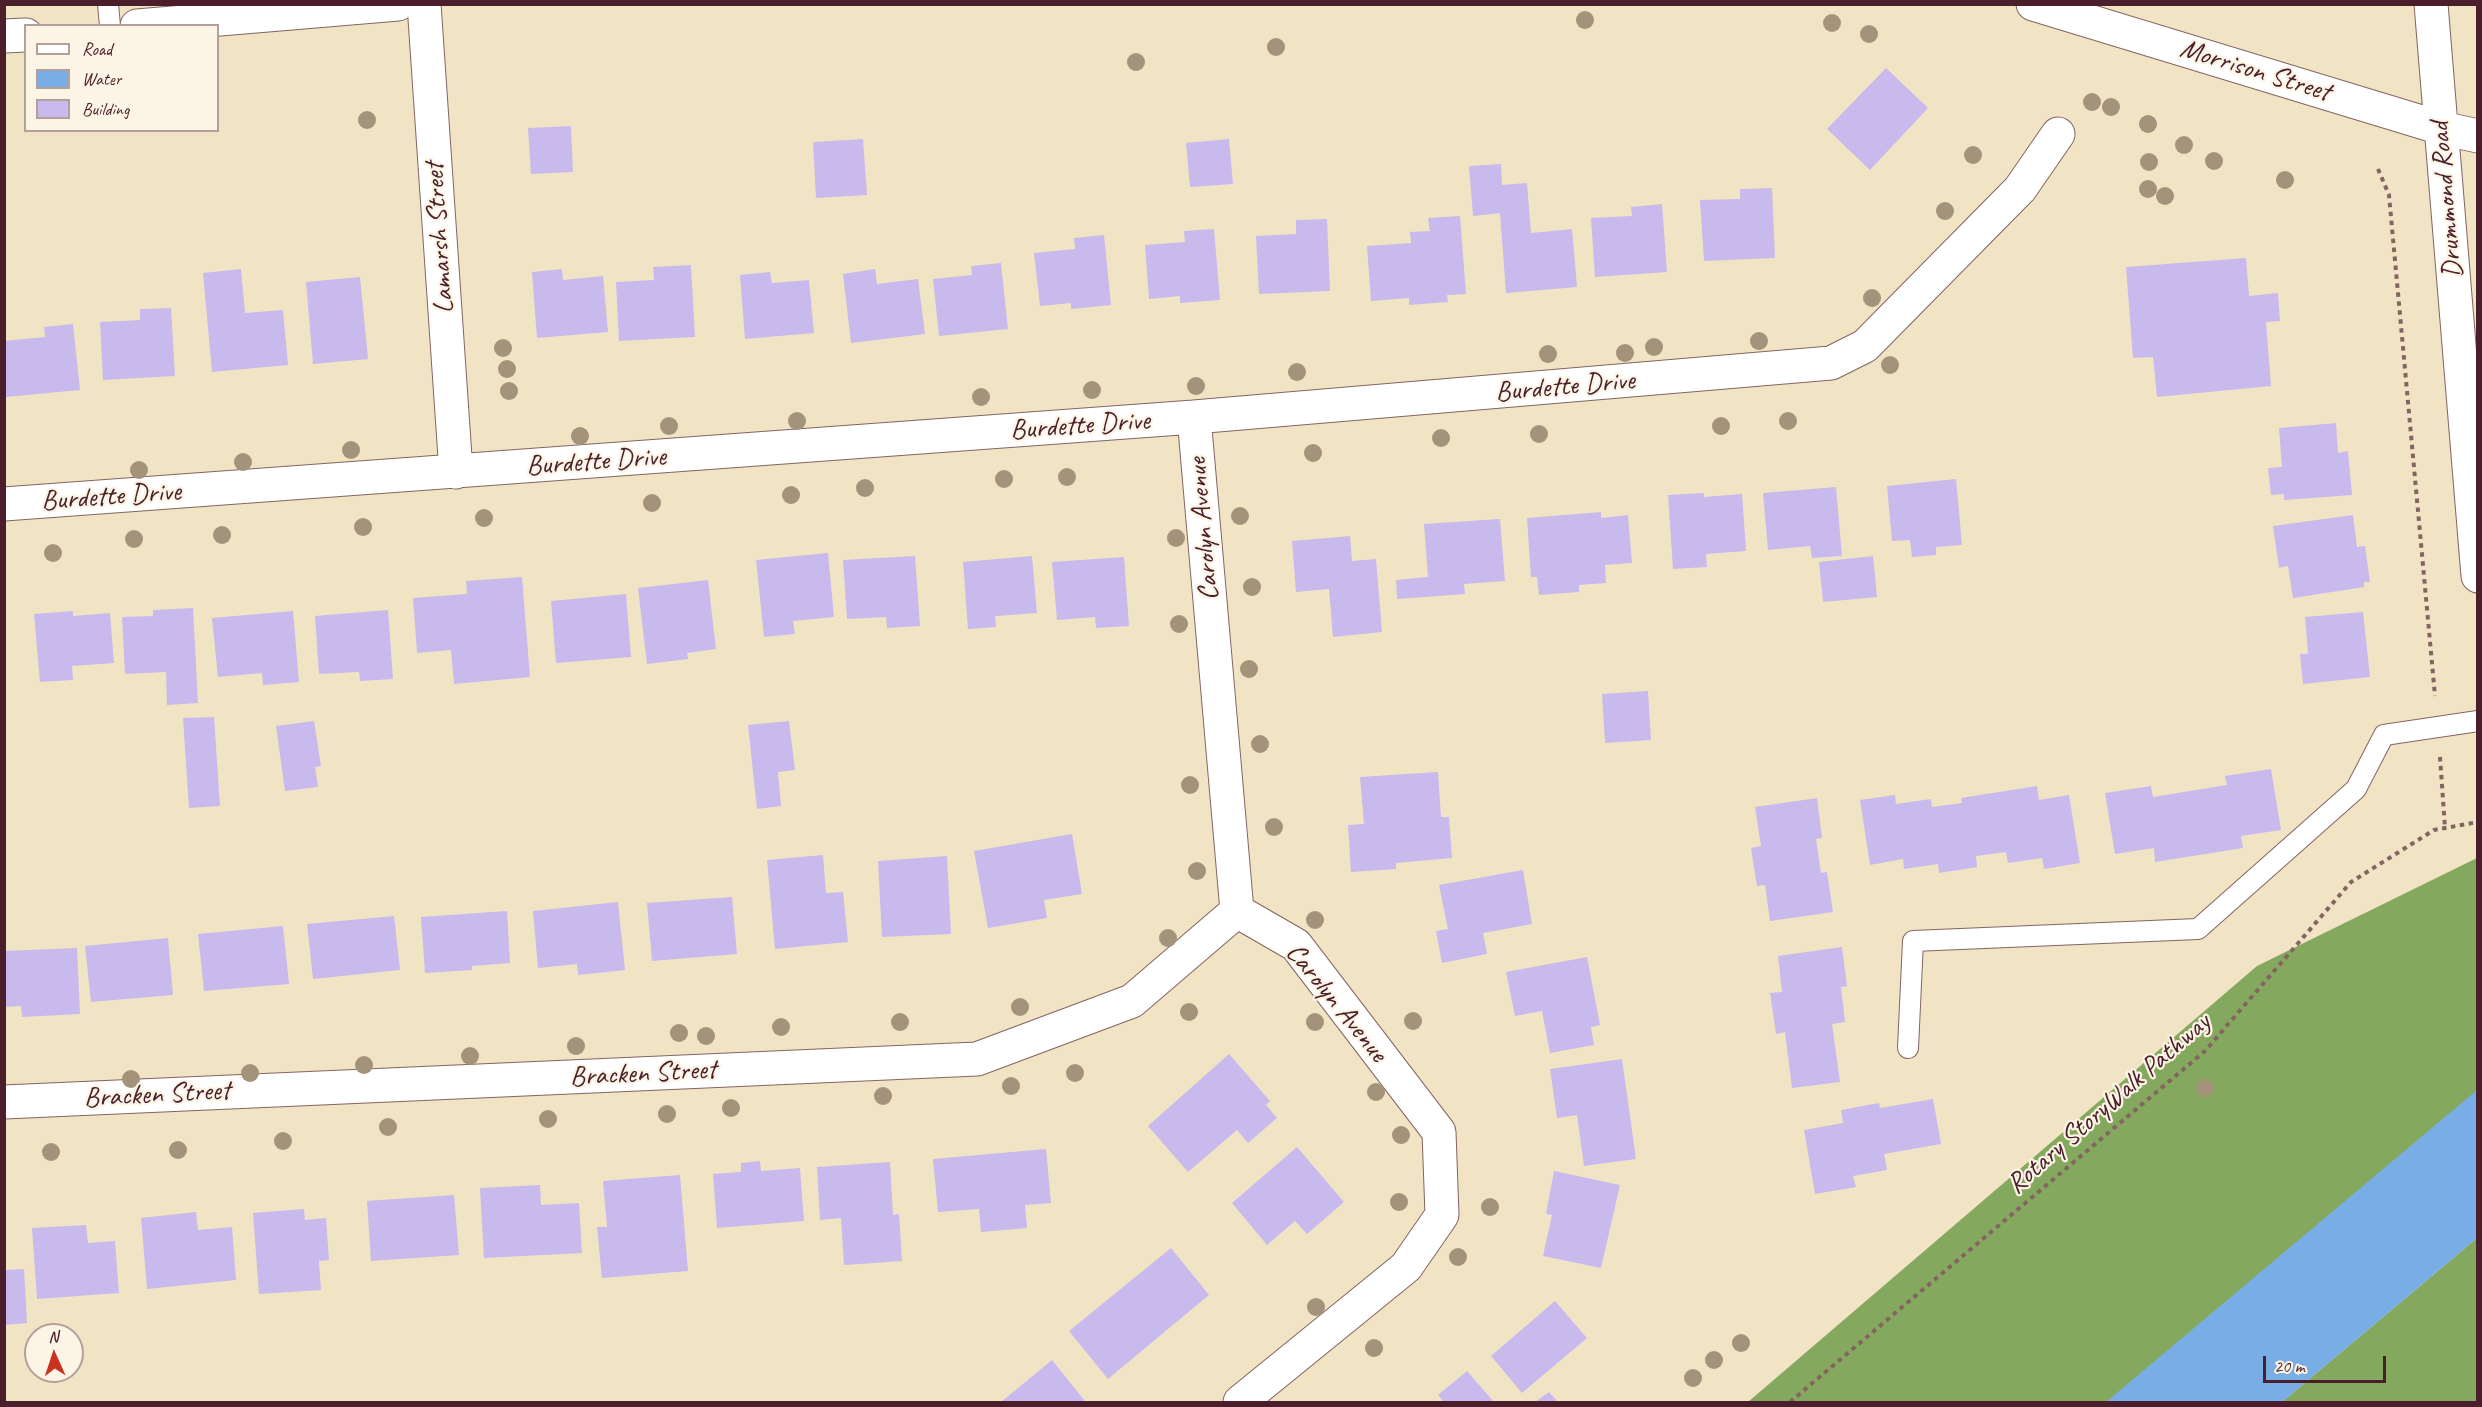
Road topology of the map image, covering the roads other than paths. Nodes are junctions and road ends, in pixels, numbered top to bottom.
1 (108, 4) edge
2 (398, 4) edge
3 (424, 4) edge
4 (2033, 4) edge
5 (2431, 4) edge
6 (110, 24) edge
7 (162, 24) edge
8 (24, 34) edge
9 (4, 36) edge
10 (2441, 128) junction
11 (2058, 134) dead end
12 (2478, 136) edge
13 (1194, 417) junction
14 (456, 472) junction
15 (4, 504) edge
16 (2478, 576) edge
17 (2478, 721) edge
18 (1237, 911) junction
19 (1908, 1048) dead end
20 (4, 1102) edge
21 (1240, 1402) edge

1 - 6 lane
2 - 7 street
3 - 14 street, Lamarsh Street
4 - 10 street, Morrison Street
5 - 10 street, Drummond Road
8 - 9 street
10 - 12 street, Morrison Street
10 - 16 street, Drummond Road
11 - 13 street, Burdette Drive
13 - 14 street, Burdette Drive
13 - 18 street, Carolyn Avenue
14 - 15 street, Burdette Drive
17 - 19 lane
18 - 20 street, Bracken Street
18 - 21 street, Carolyn Avenue

